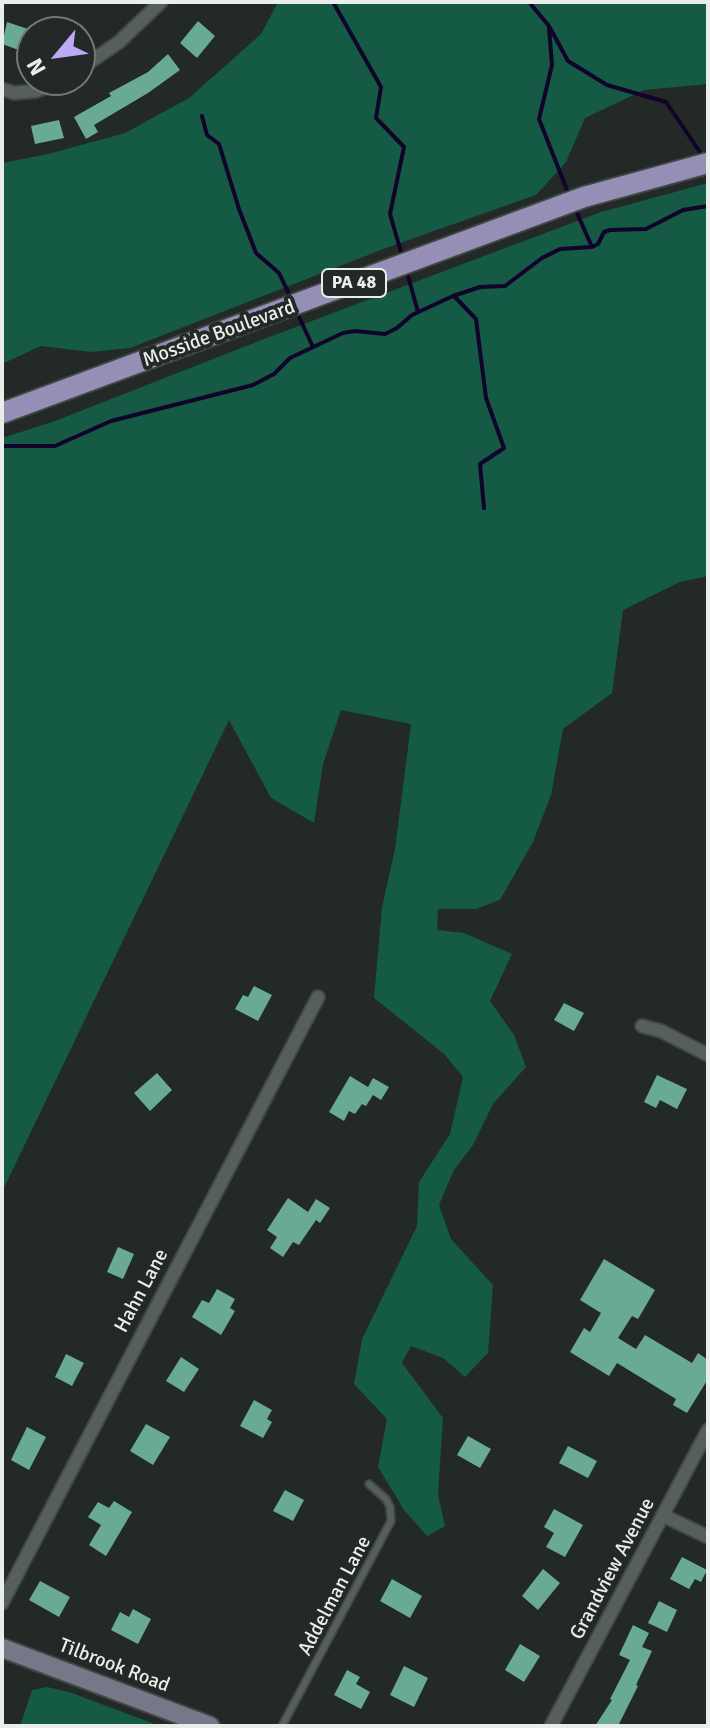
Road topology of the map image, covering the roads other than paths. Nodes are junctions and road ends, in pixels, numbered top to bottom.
1 (161, 2) edge
2 (96, 58) edge
3 (708, 163) edge
4 (2, 413) edge
5 (318, 997) dead end
6 (642, 1026) dead end
7 (708, 1055) edge
8 (708, 1430) edge
9 (369, 1484) dead end
10 (664, 1516) junction
11 (708, 1537) edge
12 (2, 1603) edge
13 (2, 1648) edge
14 (210, 1726) edge
15 (282, 1726) edge
16 (551, 1726) edge

1 - 2 street
3 - 4 main road, Mosside Boulevard / PA 48
5 - 12 street, Hahn Lane
6 - 7 street
8 - 10 street, Grandview Avenue
9 - 15 lane, Addelman Lane
10 - 11 street
10 - 16 street, Grandview Avenue
13 - 14 street, Tilbrook Road

